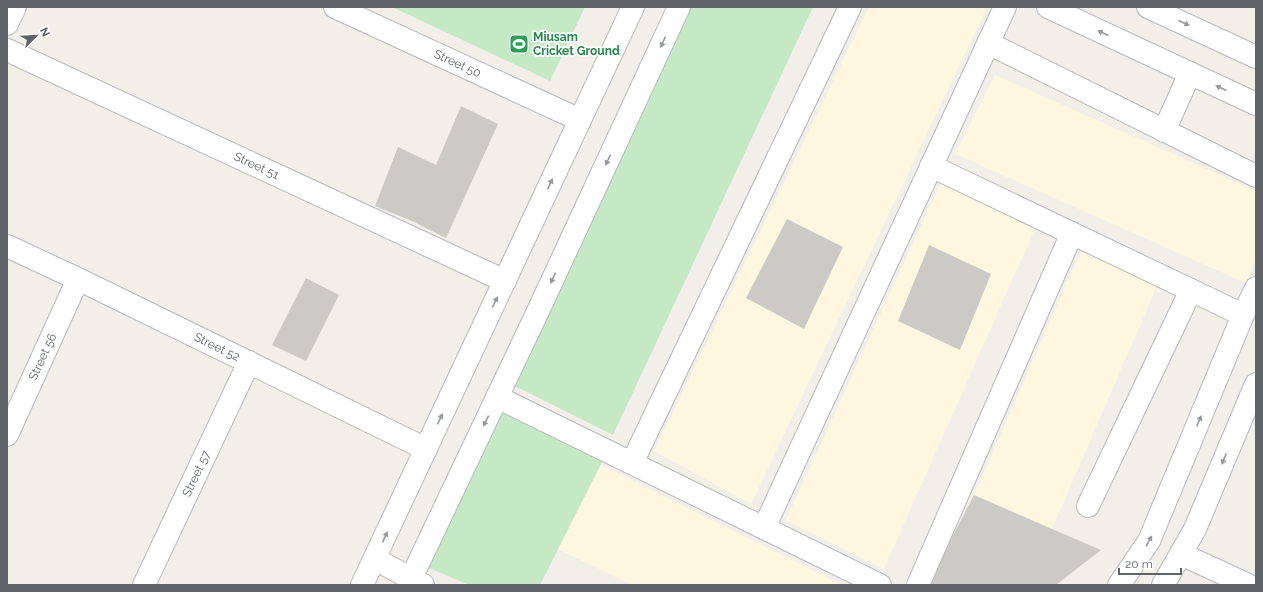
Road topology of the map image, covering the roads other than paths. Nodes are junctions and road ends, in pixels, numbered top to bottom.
1 (15, 7) edge
2 (335, 7) edge
3 (633, 7) edge
4 (679, 7) edge
5 (850, 7) edge
6 (1005, 7) edge
7 (1048, 7) edge
8 (1148, 7) edge
9 (7, 24) edge
10 (988, 43) junction
11 (7, 50) edge
12 (1256, 57) edge
13 (1190, 74) junction
14 (1256, 104) edge
15 (580, 120) junction
16 (1164, 131) junction
17 (931, 166) junction
18 (1256, 176) edge
19 (1072, 233) junction
20 (7, 246) edge
21 (78, 279) junction
22 (505, 281) junction
23 (1256, 288) edge
24 (1191, 290) junction
25 (1243, 315) junction
26 (249, 362) junction
27 (1256, 384) edge
28 (497, 397) junction
29 (7, 434) edge
30 (426, 449) junction
31 (632, 462) junction
32 (1088, 506) dead end
33 (764, 528) junction
34 (1181, 554) junction
35 (374, 559) junction
36 (414, 583) edge
37 (144, 585) edge
38 (362, 585) edge
39 (880, 585) edge
40 (918, 585) edge
41 (1119, 585) edge
42 (1163, 585) edge
43 (1248, 585) edge

1 - 9 street
2 - 15 street, Street 50
3 - 15 street
4 -> 28 street
5 - 31 street
6 - 10 street
13 -> 7 street
8 -> 12 street
10 - 16 street
10 - 17 street
11 - 22 street, Street 51
14 -> 13 street
13 - 16 street
22 -> 15 street
16 - 18 street
17 - 19 street
17 - 33 street
19 - 24 street
19 - 40 street
20 - 21 street, Street 52
21 - 26 street, Street 52
21 - 29 street, Street 56
30 -> 22 street
23 - 25 street
24 - 25 street
24 - 32 street
41 -> 25 street
26 - 30 street, Street 52
26 - 37 street, Street 57
27 -> 34 street
28 - 31 street
28 -> 36 street
35 -> 30 street
31 - 33 street
33 - 39 street
34 - 42 street
34 - 43 street
35 - 36 street
35 - 38 street

